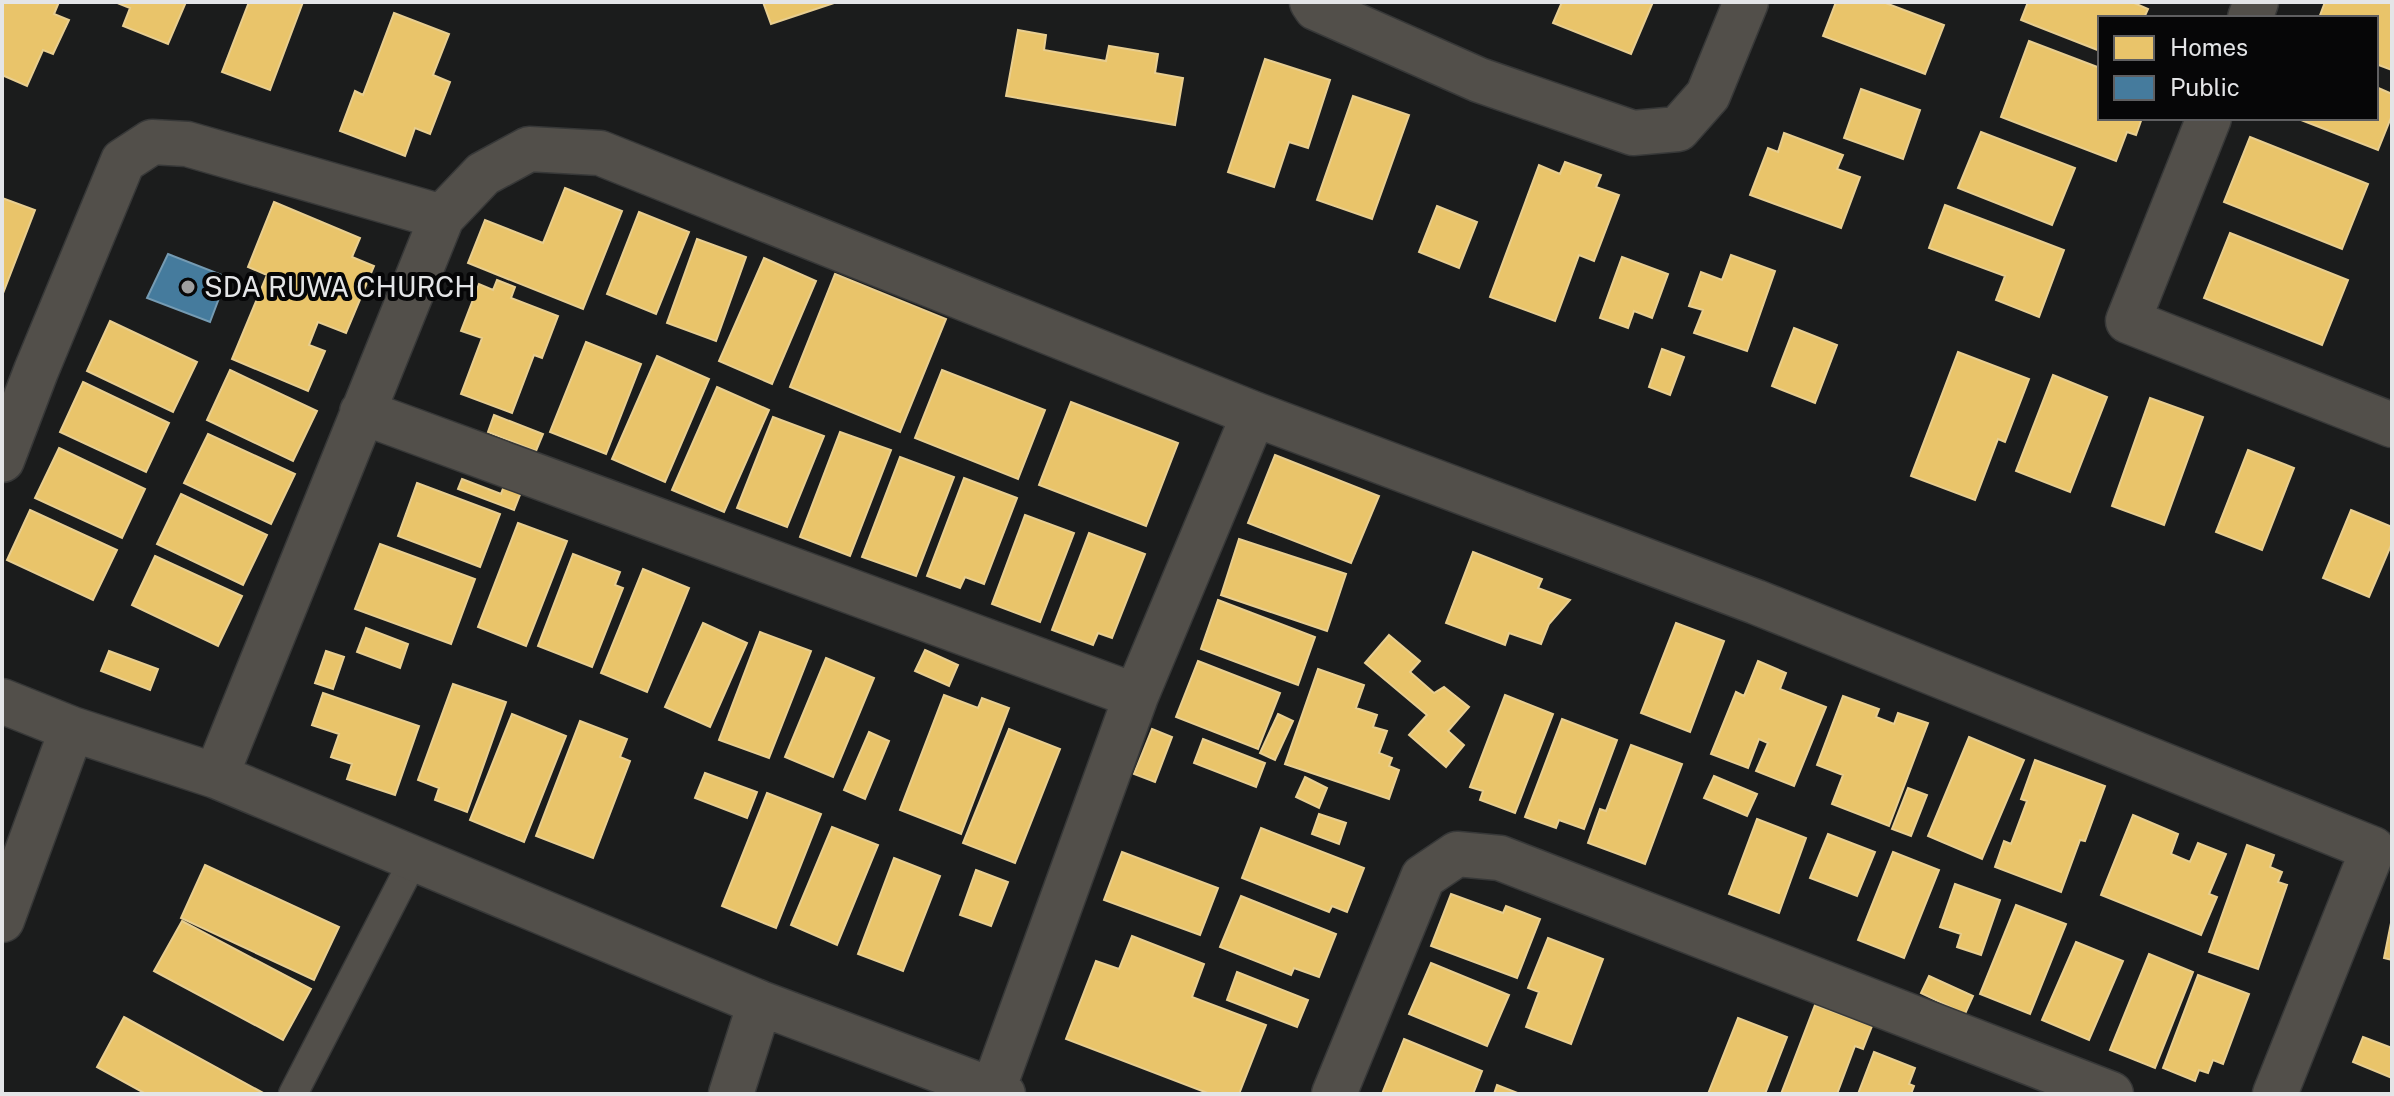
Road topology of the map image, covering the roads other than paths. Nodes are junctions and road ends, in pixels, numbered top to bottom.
1 (1312, 2) edge
2 (1746, 2) edge
3 (2208, 120) edge
4 (442, 217) junction
5 (362, 412) junction
6 (1254, 414) junction
7 (2392, 425) edge
8 (2, 460) edge
9 (1136, 696) junction
10 (2, 701) edge
11 (72, 729) junction
12 (216, 776) junction
13 (2383, 842) edge
14 (414, 859) junction
15 (2, 920) edge
16 (760, 1003) junction
17 (998, 1092) edge
18 (293, 1094) edge
19 (731, 1094) edge
20 (1334, 1094) edge
21 (2111, 1094) edge
22 (2275, 1094) edge

1 - 2 street
3 - 7 street
4 - 5 street
4 - 6 street
4 - 8 street
5 - 9 street
5 - 12 street
6 - 9 street
6 - 13 street
9 - 17 street
10 - 11 street
11 - 12 street
11 - 15 street
12 - 14 street
13 - 22 street
14 - 16 street
14 - 18 lane
16 - 17 street
16 - 19 street
20 - 21 street

